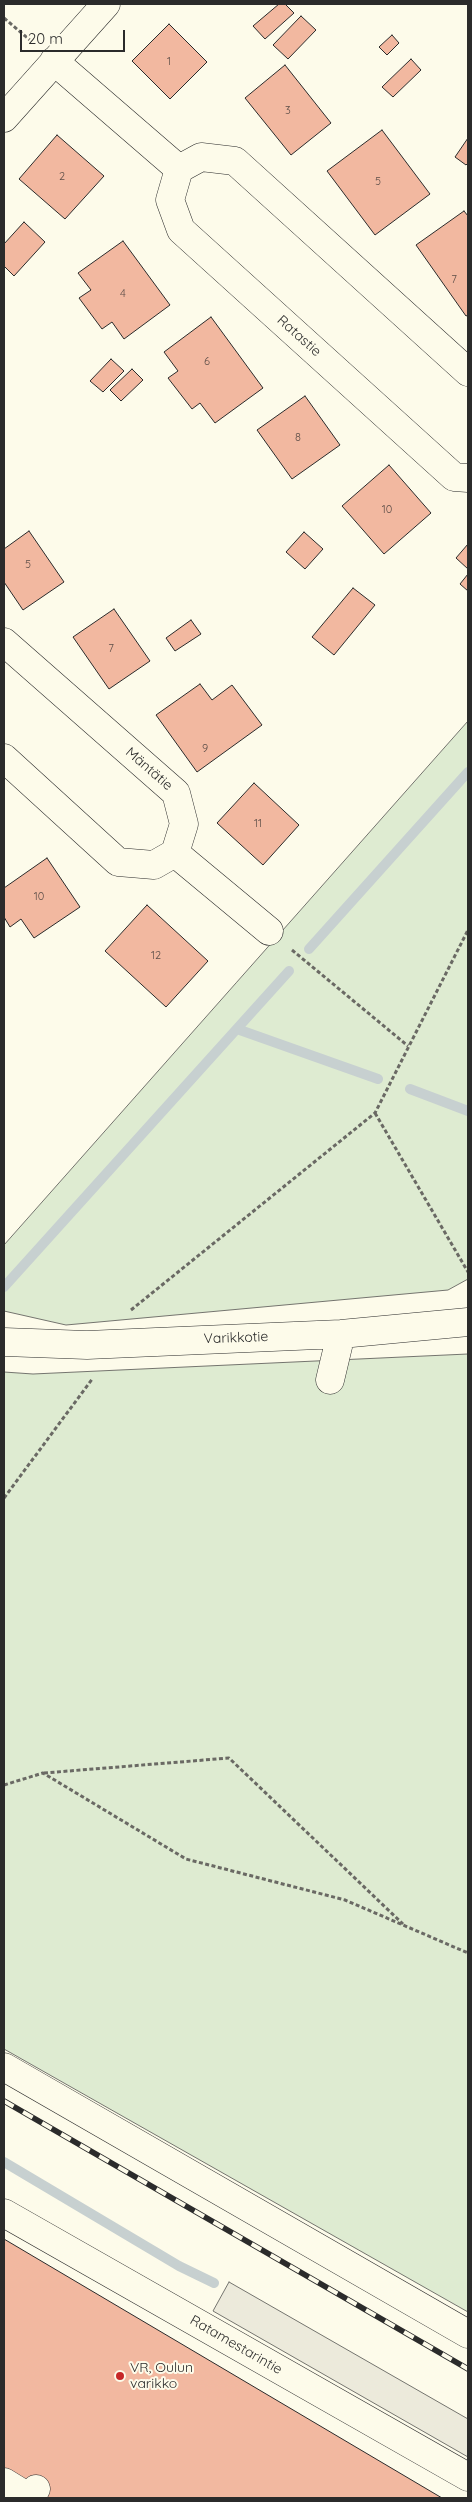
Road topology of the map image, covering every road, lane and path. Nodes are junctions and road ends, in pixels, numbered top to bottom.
1 (106, 4) edge
2 (54, 61) junction
3 (4, 118) edge
4 (179, 169) junction
5 (468, 372) edge
6 (468, 478) edge
7 (4, 642) edge
8 (4, 758) edge
9 (175, 853) junction
10 (468, 930) edge
11 (269, 931) joint
12 (408, 1046) junction
13 (375, 1114) junction
14 (468, 1272) edge
15 (126, 1314) dead end
16 (468, 1322) edge
17 (341, 1334) junction
18 (4, 1342) edge
19 (118, 1344) junction
20 (330, 1380) dead end
21 (4, 1498) edge
22 (44, 1773) junction
23 (4, 1785) edge
24 (405, 1925) junction
25 (468, 1953) edge
26 (4, 2067) edge
27 (4, 2213) edge
28 (468, 2334) edge
29 (468, 2477) edge
30 (4, 2482) edge
31 (36, 2489) dead end

1 - 2 street
2 - 3 street
2 - 4 street
4 - 5 street
4 - 6 street, Ratastie
7 - 9 street, Mäntätie
8 - 9 street
9 - 11 street
10 - 12 path
11 - 12 path
12 - 13 path
13 - 14 path
13 - 15 path
16 - 17 street, Varikkotie
17 - 19 street, Varikkotie
17 - 20 street
18 - 19 street, Varikkotie
19 - 21 path
22 - 23 path
22 - 24 path
22 - 24 path
24 - 25 path
26 - 28 street
27 - 29 street, Ratamestarintie
30 - 31 street

